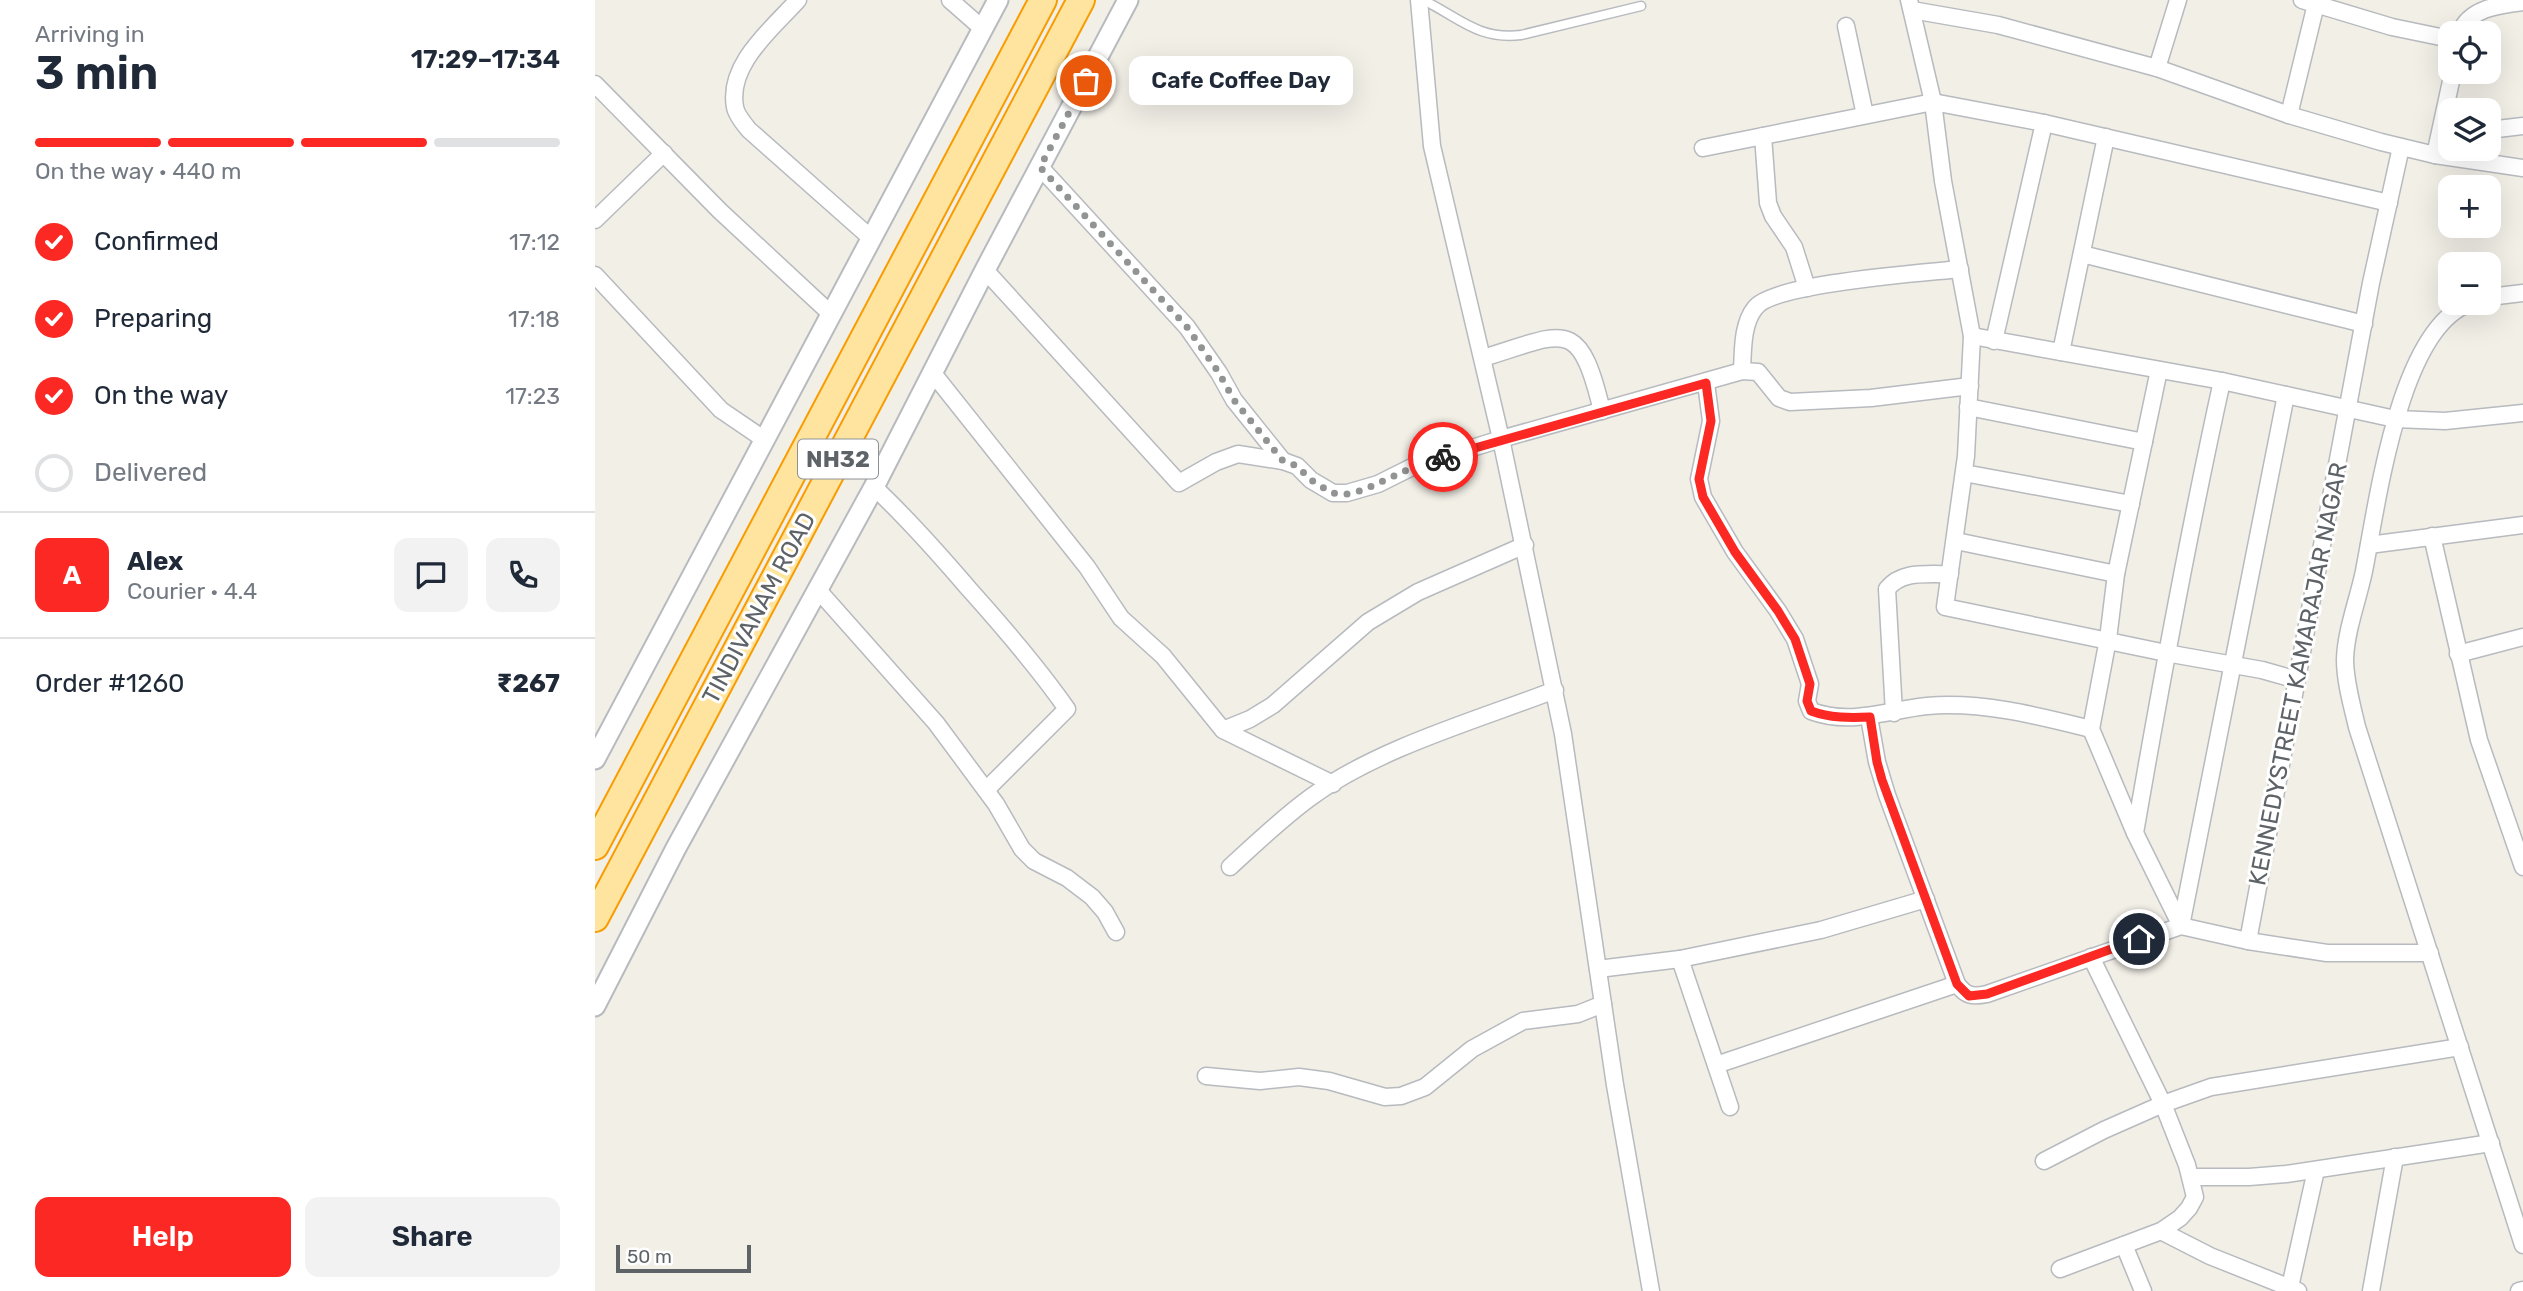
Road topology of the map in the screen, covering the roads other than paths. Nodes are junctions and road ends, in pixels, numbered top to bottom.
1 (797, 0) edge
2 (950, 0) edge
3 (998, 0) edge
4 (1043, 0) edge
5 (1081, 0) edge
6 (1128, 0) edge
7 (1421, 0) edge
8 (2178, 0) edge
9 (2309, 2) edge
10 (2523, 2) edge
11 (2489, 4) edge
12 (1910, 5) edge
13 (1641, 6) dead end
14 (2467, 21) edge
15 (1846, 26) dead end
16 (983, 29) junction
17 (2438, 36) edge
18 (2157, 68) junction
19 (595, 84) edge
20 (1933, 102) junction
21 (1865, 115) junction
22 (2289, 115) junction
23 (2044, 123) junction
24 (2523, 126) edge
25 (2501, 129) edge
26 (1763, 136) junction
27 (2106, 137) junction
28 (2401, 147) junction
29 (1703, 148) dead end
30 (2438, 148) edge
31 (664, 153) junction
32 (2435, 155) junction
33 (1040, 167) junction
34 (2523, 168) edge
35 (2389, 203) junction
36 (595, 220) edge
37 (872, 239) junction
38 (2082, 254) junction
39 (1961, 269) junction
40 (985, 270) junction
41 (595, 275) edge
42 (1807, 288) junction
43 (2523, 293) edge
44 (2501, 296) edge
45 (832, 315) junction
46 (2451, 315) edge
47 (2364, 324) junction
48 (1972, 336) junction
49 (1994, 341) junction
50 (2061, 352) junction
51 (1483, 358) junction
52 (2159, 370) junction
53 (1742, 371) junction
54 (932, 372) junction
55 (2222, 381) junction
56 (1706, 383) junction
57 (1970, 386) junction
58 (2286, 394) junction
59 (1968, 407) junction
60 (2348, 408) junction
61 (1602, 411) junction
62 (2523, 413) edge
63 (2395, 419) junction
64 (1501, 439) junction
65 (765, 440) junction
66 (2144, 442) junction
67 (1283, 461) junction
68 (1964, 473) junction
69 (874, 487) junction
70 (2131, 504) junction
71 (2523, 525) edge
72 (2432, 536) junction
73 (1956, 541) junction
74 (1525, 545) junction
75 (2369, 545) junction
76 (1950, 574) junction
77 (2116, 574) junction
78 (818, 590) junction
79 (2523, 638) edge
80 (2108, 639) junction
81 (2166, 653) junction
82 (2458, 653) junction
83 (2231, 664) junction
84 (2297, 680) junction
85 (1555, 690) junction
86 (1894, 713) junction
87 (1870, 717) junction
88 (2091, 729) junction
89 (1223, 730) junction
90 (595, 759) edge
91 (1333, 784) junction
92 (986, 790) junction
93 (2135, 833) junction
94 (595, 846) edge
95 (2523, 866) edge
96 (1230, 867) dead end
97 (1926, 899) junction
98 (595, 918) edge
99 (2181, 926) junction
100 (1116, 932) dead end
101 (2248, 941) junction
102 (2430, 953) junction
103 (2091, 957) junction
104 (1680, 959) junction
105 (1598, 970) junction
106 (1957, 984) junction
107 (1603, 1004) junction
108 (595, 1006) edge
109 (2460, 1047) junction
110 (1716, 1065) junction
111 (1206, 1076) dead end
112 (2163, 1104) junction
113 (1730, 1107) dead end
114 (2491, 1143) junction
115 (2395, 1157) junction
116 (2044, 1161) dead end
117 (2316, 1170) junction
118 (2191, 1177) junction
119 (2161, 1231) junction
120 (2124, 1245) junction
121 (2523, 1245) edge
122 (2060, 1269) dead end
123 (2294, 1289) edge
124 (1651, 1291) edge
125 (2143, 1291) edge
126 (2371, 1291) edge

1 - 37 street
2 - 16 street
3 - 16 street
4 - 94 highway, NH32
5 - 98 highway, TINDIVANAM ROAD / NH32
6 - 33 street
7 - 13 lane
7 - 51 street
8 - 18 street
9 - 17 street
9 - 22 street
10 - 11 street
11 - 14 street
12 - 18 street
12 - 20 street
15 - 21 street
16 - 37 street
18 - 22 street
19 - 31 street
20 - 21 street
20 - 23 street
20 - 39 street
21 - 26 street
22 - 28 street
23 - 27 street
23 - 49 street
24 - 25 street
26 - 29 street
26 - 42 street
27 - 35 street
27 - 38 street
28 - 32 street
28 - 35 street, KENNEDYSTREET KAMARAJAR NAGAR
30 - 32 street
31 - 36 street
31 - 45 street
32 - 34 street
33 - 40 street
33 - 67 street
35 - 47 street, KENNEDYSTREET KAMARAJAR NAGAR
37 - 45 street
38 - 47 street
38 - 50 street
39 - 42 street
39 - 48 street
40 - 54 street
40 - 67 street
41 - 65 street
42 - 53 street
43 - 44 street
45 - 65 street
46 - 63 street
47 - 60 street, KENNEDYSTREET KAMARAJAR NAGAR
48 - 49 street
48 - 57 street
49 - 50 street
50 - 52 street
51 - 61 street
51 - 64 street
52 - 55 street
52 - 66 street
53 - 56 street
53 - 57 street
54 - 69 street
54 - 89 street
55 - 58 street
55 - 81 street
56 - 61 street
56 - 87 street
57 - 59 street
58 - 60 street
58 - 83 street
59 - 66 street
59 - 68 street
60 - 63 street
60 - 84 street, KENNEDYSTREET KAMARAJAR NAGAR
61 - 64 street
62 - 63 street
63 - 75 street
64 - 67 street
64 - 74 street
65 - 90 street
66 - 70 street
68 - 70 street
68 - 73 street
69 - 78 street
69 - 92 street
70 - 77 street
71 - 72 street
72 - 75 street
72 - 82 street
73 - 76 street
73 - 77 street
74 - 85 street
74 - 89 street
75 - 102 street
76 - 80 street
76 - 86 street
77 - 80 street
78 - 92 street
78 - 108 street
79 - 82 street
80 - 81 street
80 - 88 street
81 - 83 street
81 - 93 street
82 - 95 street
83 - 84 street
83 - 99 street
84 - 101 street, KENNEDYSTREET KAMARAJAR NAGAR
85 - 91 street
85 - 105 street
86 - 87 street
86 - 88 street
87 - 97 street
88 - 93 street
89 - 91 street
91 - 96 street
92 - 100 street
93 - 99 street
97 - 104 street
97 - 106 street
99 - 101 street
99 - 103 street
101 - 102 street
102 - 109 street
103 - 106 street
103 - 112 street
104 - 105 street
104 - 110 street
105 - 107 street
106 - 110 street
107 - 111 street
107 - 124 street
109 - 112 street
109 - 114 street
110 - 113 street
112 - 116 street
112 - 118 street
114 - 115 street
114 - 121 street
115 - 117 street
115 - 126 street
117 - 118 street
117 - 123 street
118 - 119 street
119 - 120 street
119 - 123 street
120 - 122 street
120 - 125 street

